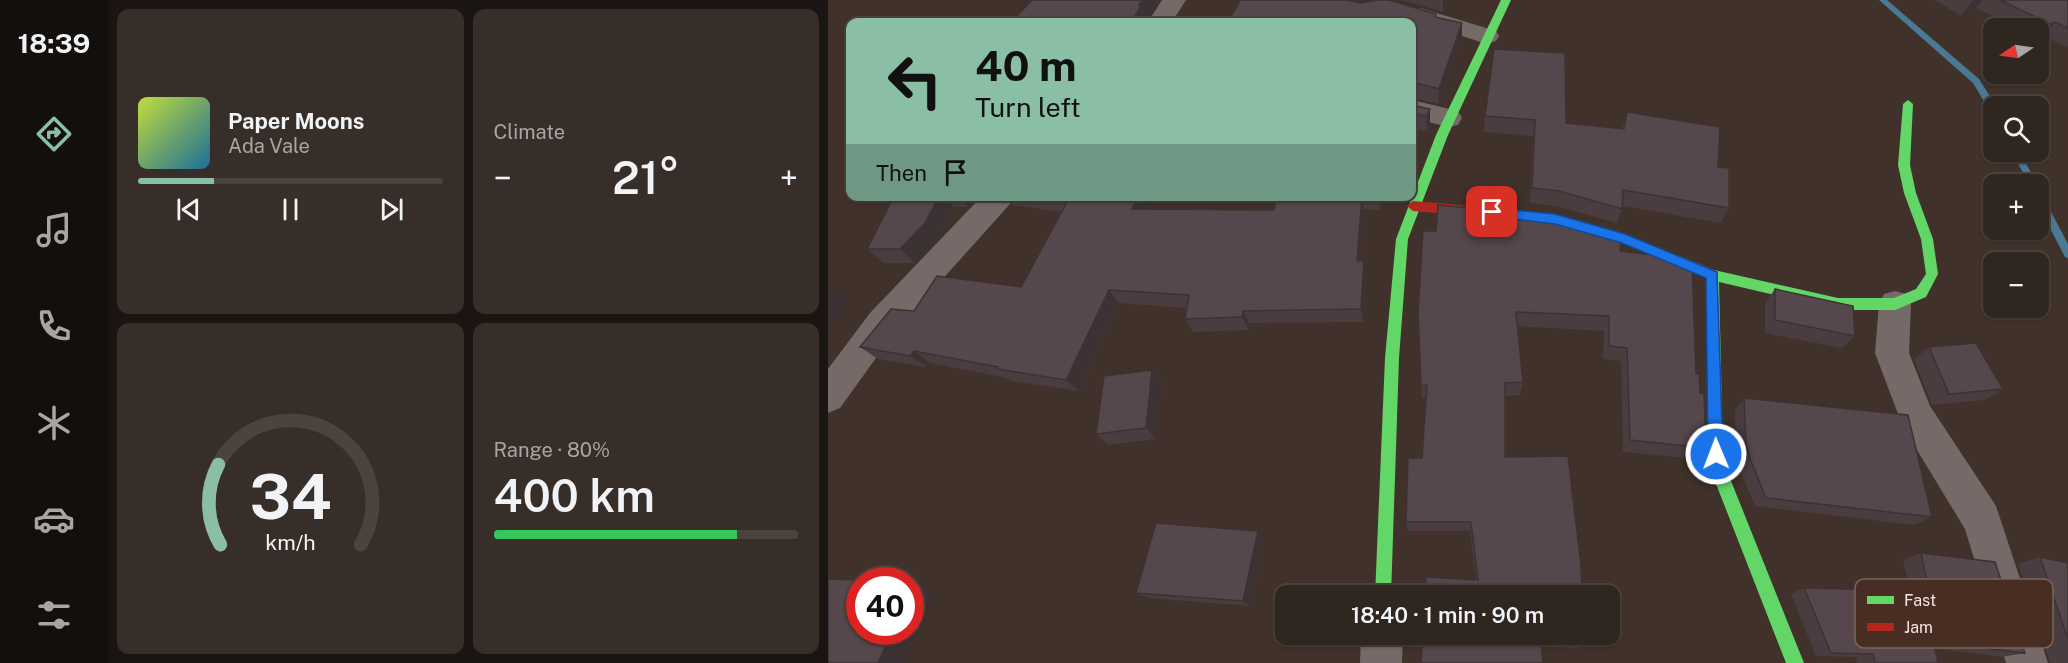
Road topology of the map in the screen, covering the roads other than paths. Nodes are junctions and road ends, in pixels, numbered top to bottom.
1 (1174, 0) edge
2 (1506, 0) edge
3 (1397, 8) edge
4 (1163, 18) edge
5 (1487, 36) junction
6 (1908, 104) dead end
7 (1416, 110) edge
8 (1449, 118) junction
9 (1416, 199) edge
10 (995, 201) edge
11 (1415, 201) edge
12 (1413, 206) junction
13 (1501, 213) edge
14 (1565, 222) edge
15 (1712, 275) junction
16 (1895, 304) junction
17 (828, 398) edge
18 (2001, 579) edge
19 (1383, 585) edge
20 (1382, 645) edge
21 (2022, 648) edge
22 (1382, 663) edge
23 (1795, 663) edge
24 (2027, 663) edge

1 - 4 street
2 - 5 street
3 - 5 street
5 - 8 street
6 - 16 street
7 - 8 street
8 - 9 street
10 - 17 street
11 - 12 street
12 - 13 street
12 - 19 street
14 - 15 street
15 - 16 street
15 - 23 street
16 - 18 street
20 - 22 street
21 - 24 street

